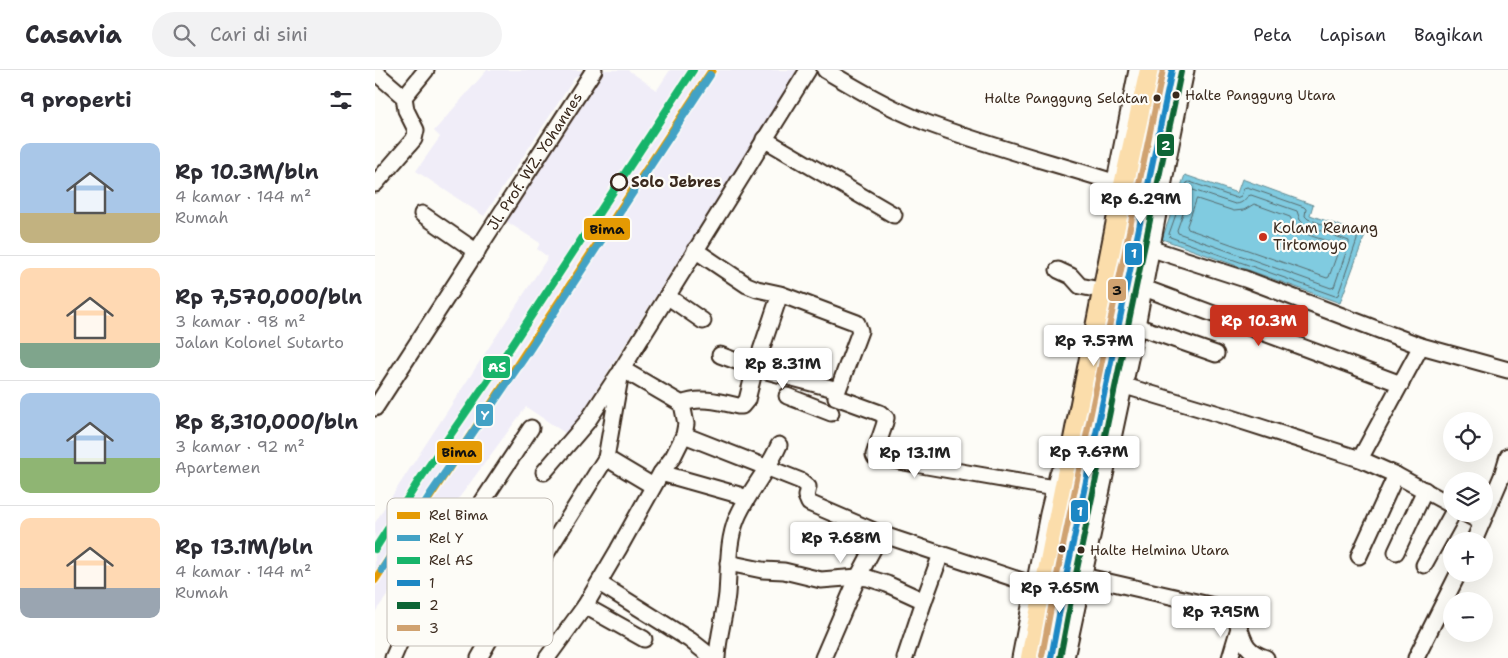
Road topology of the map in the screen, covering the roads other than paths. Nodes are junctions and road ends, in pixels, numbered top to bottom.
1 (426, 70) edge
2 (594, 70) edge
3 (808, 70) edge
4 (825, 70) edge
5 (1137, 70) edge
6 (1150, 70) edge
7 (1172, 70) edge
8 (1186, 70) edge
9 (375, 72) edge
10 (404, 97) junction
11 (764, 139) junction
12 (375, 184) edge
13 (1120, 184) junction
14 (422, 214) dead end
15 (894, 215) dead end
16 (1144, 246) junction
17 (695, 250) junction
18 (477, 252) junction
19 (1058, 270) dead end
20 (1136, 285) junction
21 (1095, 289) junction
22 (780, 294) junction
23 (667, 296) junction
24 (703, 320) dead end
25 (1128, 323) junction
26 (1421, 346) junction
27 (1216, 354) dead end
28 (720, 355) dead end
29 (755, 368) junction
30 (622, 370) junction
31 (1508, 370) edge
32 (1115, 383) junction
33 (1401, 384) junction
34 (837, 394) junction
35 (787, 396) dead end
36 (378, 398) edge
37 (682, 404) junction
38 (531, 428) dead end
39 (684, 435) junction
40 (779, 445) dead end
41 (1508, 456) edge
42 (606, 458) junction
43 (1360, 459) junction
44 (767, 468) junction
45 (543, 472) dead end
46 (1397, 475) junction
47 (657, 479) junction
48 (1055, 488) junction
49 (1425, 490) junction
50 (739, 495) dead end
51 (485, 498) edge
52 (1443, 500) edge
53 (1448, 522) edge
54 (1478, 532) edge
55 (881, 534) junction
56 (553, 543) edge
57 (1396, 552) dead end
58 (941, 554) junction
59 (1359, 556) dead end
60 (728, 563) junction
61 (1424, 565) dead end
62 (1066, 572) junction
63 (859, 577) junction
64 (1455, 582) edge
65 (599, 583) junction
66 (1040, 587) junction
67 (924, 601) junction
68 (585, 606) junction
69 (1240, 626) junction
70 (645, 639) dead end
71 (398, 646) edge
72 (486, 646) edge
73 (393, 658) edge
74 (479, 658) edge
75 (547, 658) edge
76 (713, 658) edge
77 (717, 658) edge
78 (823, 658) edge
79 (905, 658) edge
80 (1020, 658) edge
81 (1031, 658) edge
82 (1051, 658) edge
83 (1066, 658) edge
84 (1230, 658) edge
85 (1266, 658) edge
86 (1416, 658) edge

1 - 10 street
2 - 18 street, Jl. Prof. WZ. Yohannes
3 - 11 street
4 - 13 street
5 - 13 street
6 - 13 main road
7 - 16 main road
8 - 16 street
9 - 10 street
10 - 12 street
11 - 15 street
11 - 17 street
13 - 21 street
13 - 62 main road
14 - 18 street
16 - 20 main road
16 - 26 street
17 - 22 street
17 - 23 street
18 - 36 street, Jl. Prof. WZ. Yohannes
19 - 21 street
20 - 25 main road
20 - 33 street
21 - 48 street
22 - 29 street
22 - 34 street
23 - 24 street
23 - 30 street
25 - 27 street
25 - 32 main road
26 - 31 street
26 - 33 street
28 - 29 street
29 - 34 street
29 - 37 street
30 - 37 street
30 - 42 street
30 - 45 street
32 - 43 street
32 - 62 main road
33 - 43 street
34 - 35 street
34 - 48 street
37 - 39 street
38 - 51 street
39 - 44 street
39 - 47 street
40 - 44 street
41 - 54 street
42 - 47 street
42 - 56 street
43 - 46 street
44 - 55 street
44 - 60 street
46 - 49 street
46 - 59 street
47 - 50 street
47 - 65 street
48 - 66 street
49 - 52 street
49 - 57 street
53 - 61 street
55 - 58 street
55 - 63 street
58 - 66 street
58 - 67 street
60 - 63 street
60 - 77 street
62 - 66 main road
62 - 69 street
62 - 82 main road
62 - 83 street
63 - 67 street
63 - 78 street
64 - 86 street
65 - 68 street
65 - 76 street
66 - 80 street
66 - 81 main road
67 - 79 street
68 - 70 street
68 - 75 street
69 - 84 street
69 - 85 street
71 - 73 street
72 - 74 street

